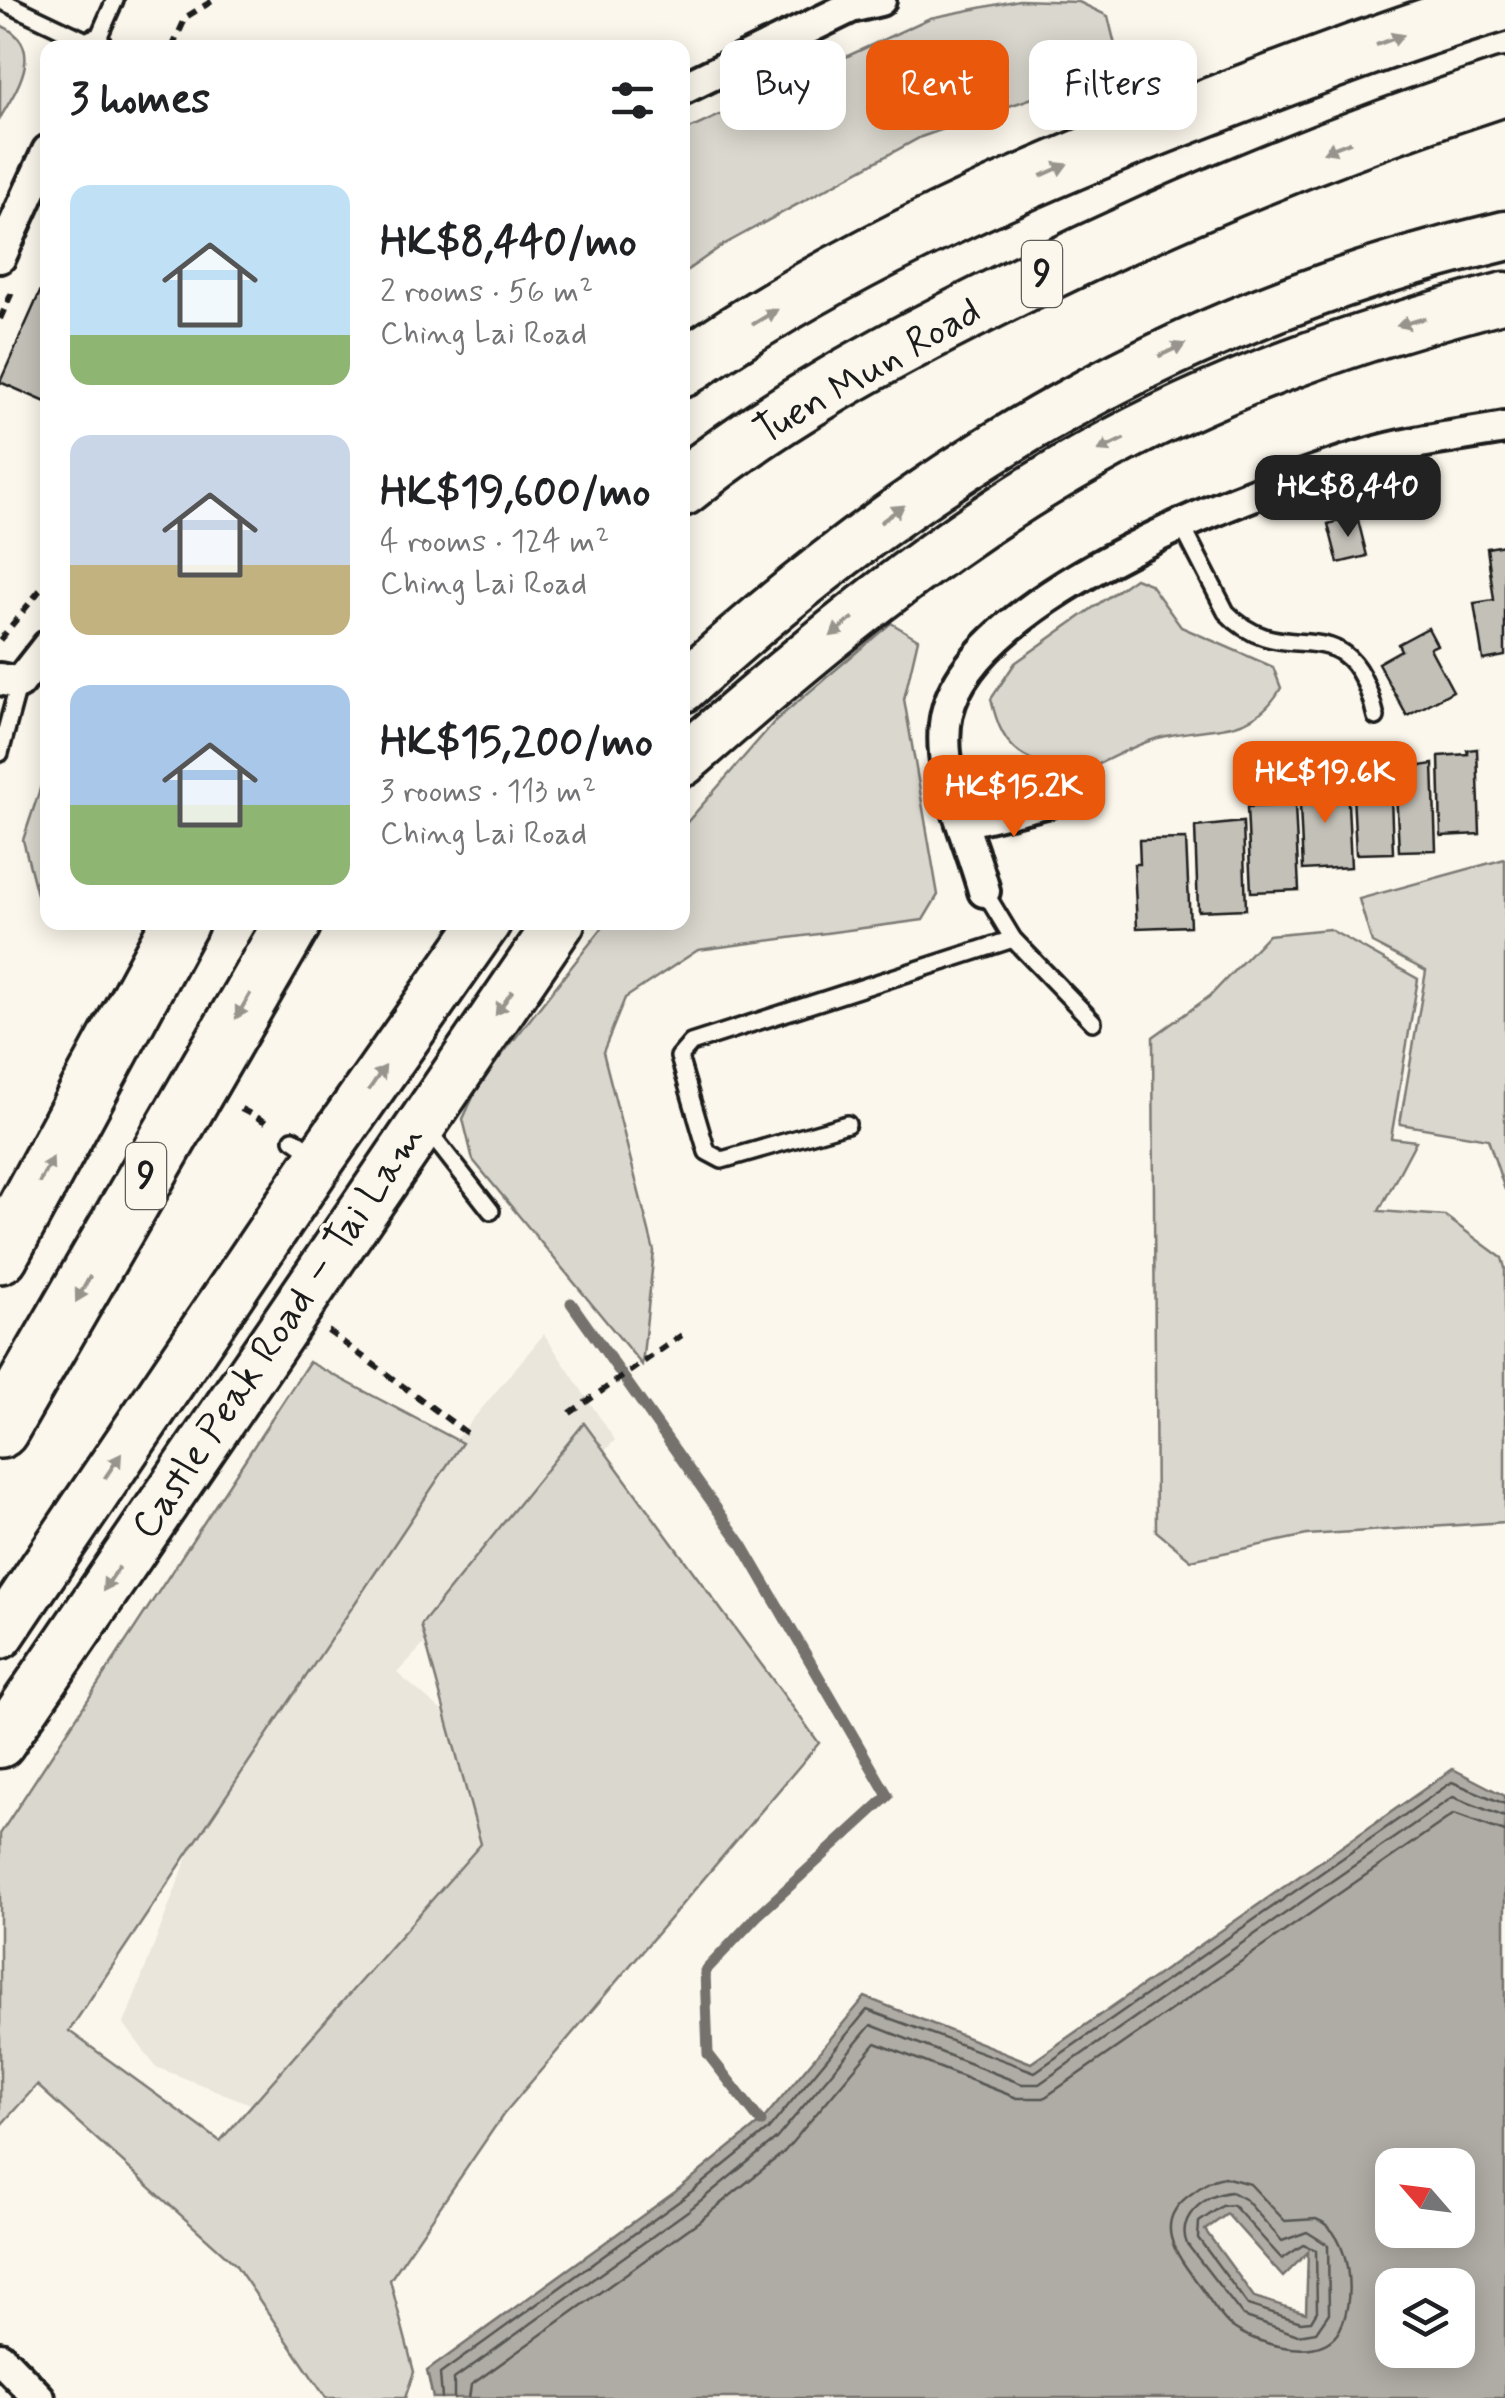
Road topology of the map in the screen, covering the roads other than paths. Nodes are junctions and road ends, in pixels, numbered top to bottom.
1 (0, 0) edge
2 (115, 0) edge
3 (880, 0) edge
4 (1505, 2) edge
5 (83, 40) edge
6 (98, 40) edge
7 (690, 85) edge
8 (1505, 88) edge
9 (40, 169) edge
10 (1505, 236) edge
11 (0, 257) edge
12 (1505, 297) edge
13 (690, 364) edge
14 (1505, 428) edge
15 (690, 483) edge
16 (1180, 524) junction
17 (40, 653) edge
18 (10, 681) edge
19 (690, 681) edge
20 (1376, 717) dead end
21 (0, 753) edge
22 (690, 755) edge
23 (1050, 800) dead end
24 (963, 822) junction
25 (984, 890) joint
26 (176, 930) edge
27 (288, 930) edge
28 (480, 930) edge
29 (554, 930) edge
30 (1013, 940) junction
31 (1093, 1022) dead end
32 (422, 1122) junction
33 (846, 1124) dead end
34 (491, 1211) dead end
35 (0, 1256) edge
36 (0, 1430) edge
37 (0, 1634) edge
38 (0, 1743) edge
39 (5, 2372) edge
40 (39, 2398) edge

1 - 5 lane
2 - 6 lane
3 - 7 street
13 -> 4 highway, 9
8 -> 15 highway, Tuen Mun Road / 9
9 - 11 street
19 -> 10 main road
12 -> 22 main road
14 - 16 street
16 - 20 lane
16 - 24 street
17 - 18 street
18 - 21 lane
23 - 24 street
24 - 25 street
25 - 30 lane
35 -> 26 highway, 9
27 -> 36 highway, 9
37 -> 28 main road, Castle Peak Road – Tai Lam
29 -> 32 main road, Castle Peak Road – Tai Lam
30 - 31 lane
30 - 33 lane
32 - 34 lane
32 -> 38 main road, Castle Peak Road – Tai Lam
39 - 40 street

